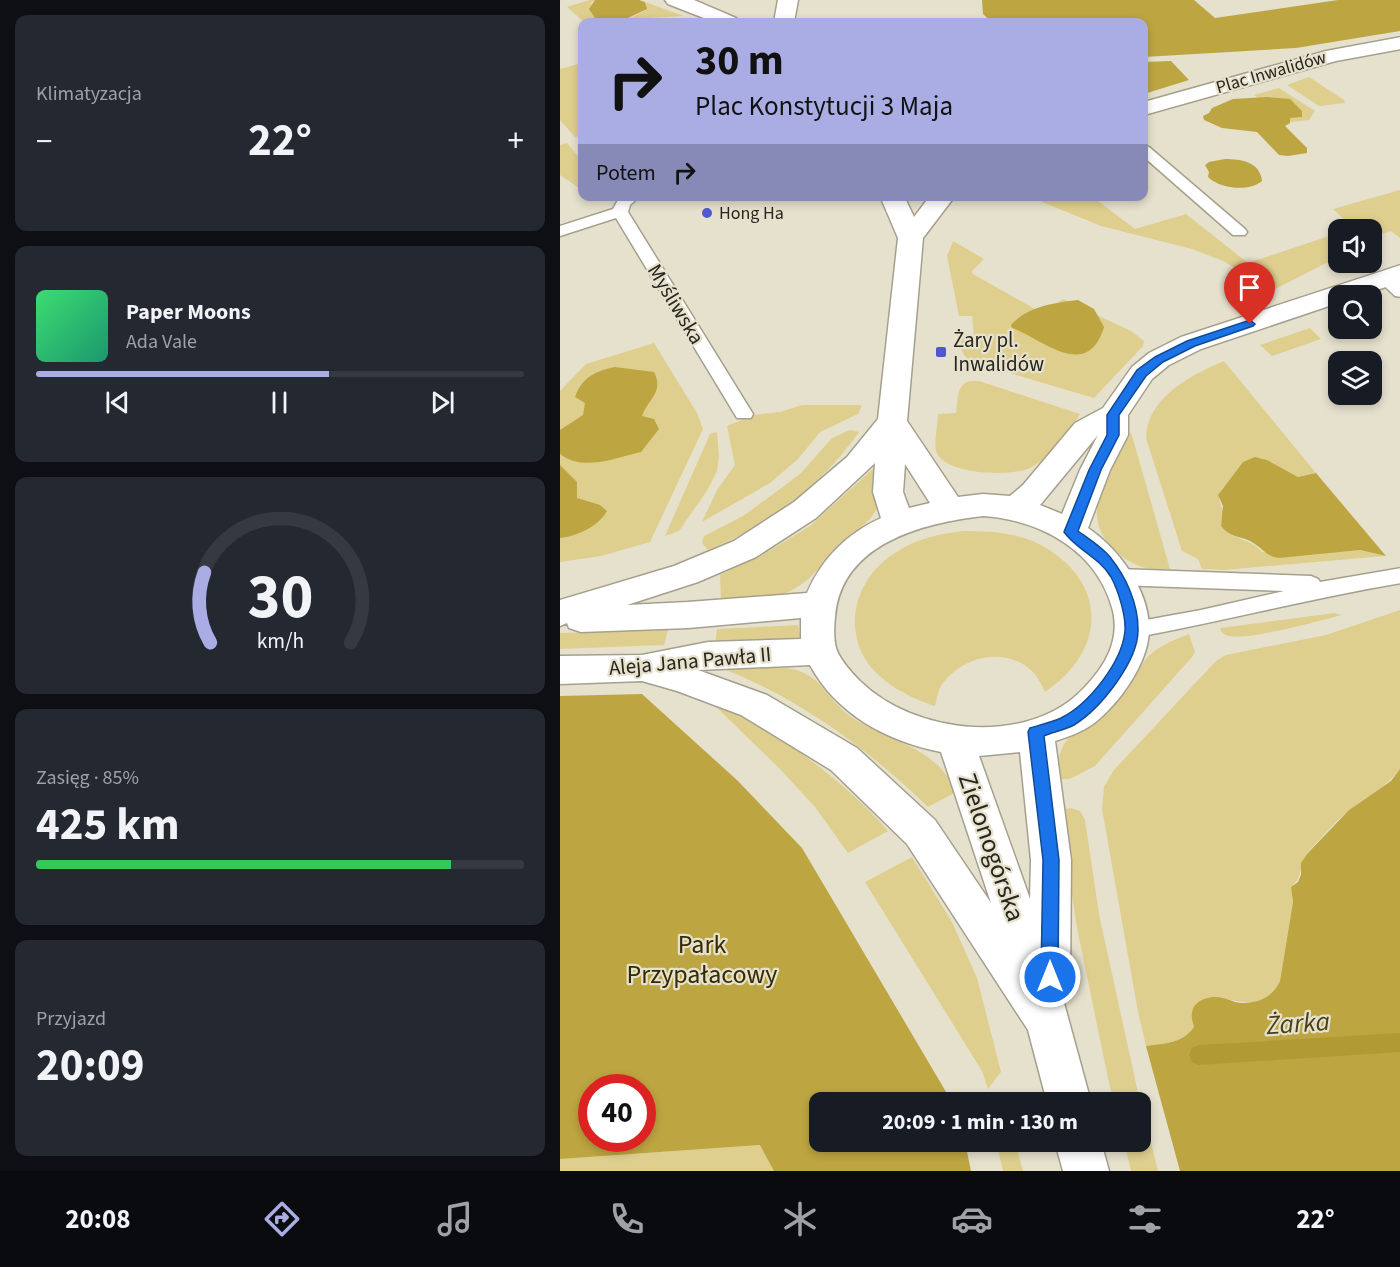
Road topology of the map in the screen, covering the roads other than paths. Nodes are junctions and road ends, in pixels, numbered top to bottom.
1 (675, 0) edge
2 (788, 0) edge
3 (721, 18) edge
4 (785, 18) edge
5 (1400, 43) edge
6 (1148, 108) edge
7 (1148, 153) edge
8 (626, 201) edge
9 (894, 201) edge
10 (939, 201) edge
11 (620, 212) junction
12 (560, 231) edge
13 (1240, 232) dead end
14 (911, 238) junction
15 (1395, 281) edge
16 (744, 414) dead end
17 (1113, 415) junction
18 (892, 421) junction
19 (1017, 508) junction
20 (950, 509) junction
21 (899, 524) junction
22 (1071, 532) junction
23 (1400, 575) edge
24 (1118, 577) junction
25 (1342, 585) junction
26 (819, 604) junction
27 (560, 613) edge
28 (560, 620) edge
29 (1132, 630) junction
30 (820, 652) junction
31 (642, 668) junction
32 (560, 670) edge
33 (1036, 732) junction
34 (955, 740) junction
35 (1049, 1024) junction
36 (1066, 1092) edge
37 (1081, 1152) edge
38 (1086, 1171) edge

1 - 3 street
2 - 4 street
5 - 6 street, Plac Inwalidów
7 - 13 lane
8 - 11 lane
9 - 14 street
10 - 14 street
11 - 12 lane
11 - 16 lane, Myśliwska
14 - 18 street
15 - 17 street
17 - 19 street
17 - 22 street
18 - 20 street
18 - 21 street
18 - 27 street
19 - 20 street
19 - 22 street
20 - 21 street
21 - 26 street
22 - 24 street
23 - 25 lane
24 - 25 lane
24 - 29 street
25 - 29 lane
26 - 28 street
26 - 30 street
29 - 33 street
30 - 31 street, Aleja Jana Pawła II
30 - 34 street
31 - 32 street, Aleja Jana Pawła II
31 - 35 street
33 - 34 street
33 - 35 street, Zielonogórska
34 - 35 street, Zielonogórska
35 - 36 street, Zielonogórska
37 - 38 street

